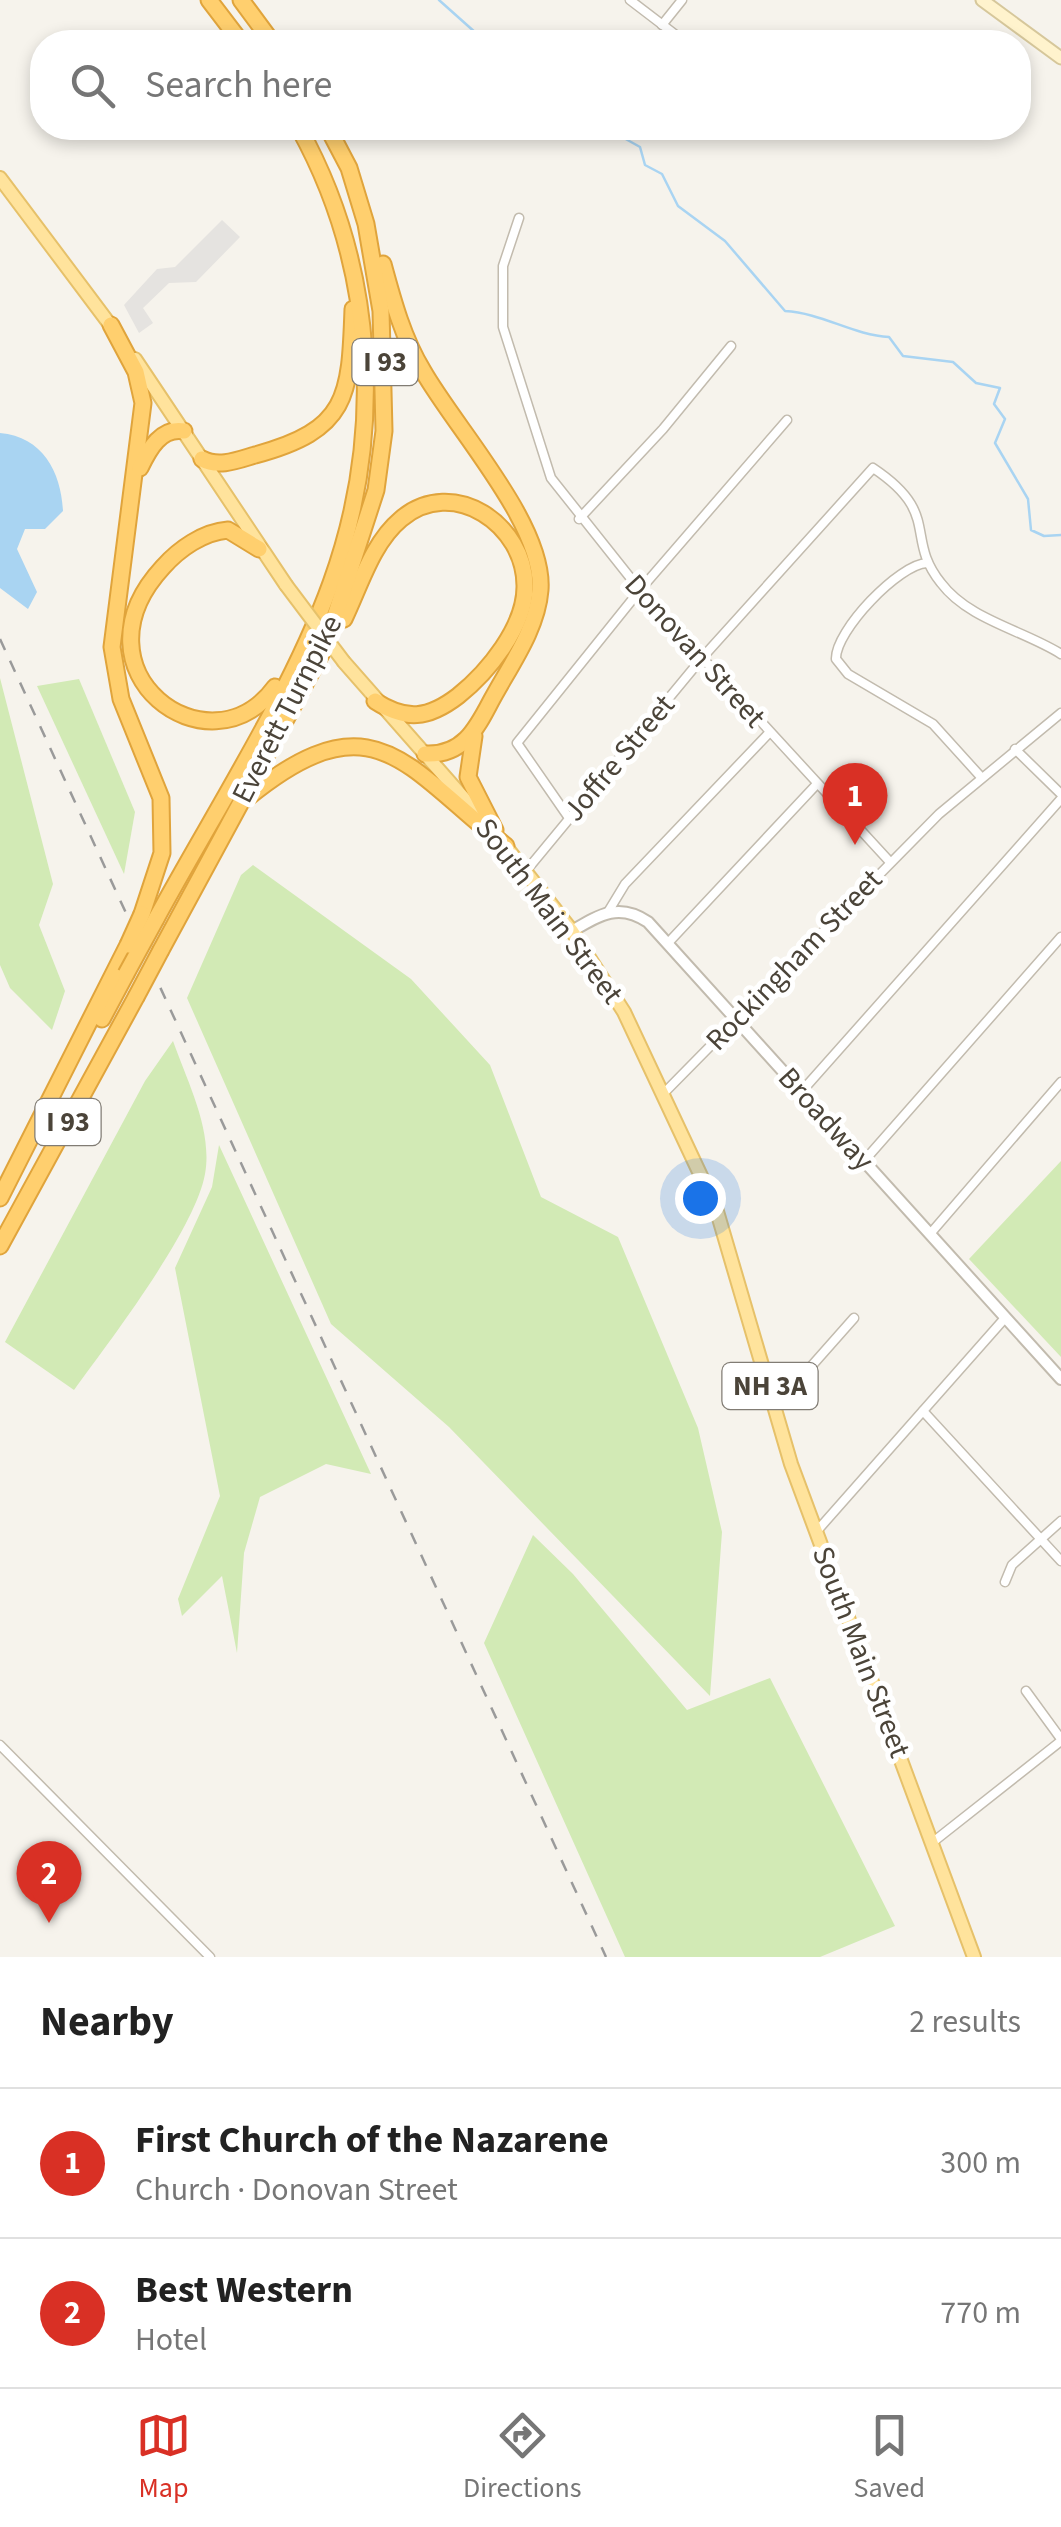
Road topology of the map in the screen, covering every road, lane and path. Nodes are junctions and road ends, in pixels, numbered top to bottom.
1 (208, 0) edge
2 (241, 0) edge
3 (630, 0) edge
4 (682, 0) edge
5 (982, 0) edge
6 (662, 25) junction
7 (232, 30) edge
8 (263, 30) edge
9 (669, 30) edge
10 (1023, 30) edge
11 (1031, 36) edge
12 (1061, 58) edge
13 (304, 140) edge
14 (334, 140) edge
15 (349, 168) junction
16 (0, 178) edge
17 (519, 218) dead end
18 (350, 260) junction
19 (110, 325) junction
20 (731, 346) dead end
21 (787, 420) dead end
22 (184, 431) junction
23 (202, 460) junction
24 (133, 485) junction
25 (580, 519) junction
26 (260, 549) junction
27 (927, 562) junction
28 (640, 590) junction
29 (314, 624) junction
30 (325, 647) junction
31 (1061, 654) edge
32 (702, 658) junction
33 (375, 701) junction
34 (1061, 713) edge
35 (478, 726) junction
36 (770, 733) junction
37 (1015, 750) junction
38 (425, 754) junction
39 (981, 777) junction
40 (816, 784) junction
41 (1061, 796) edge
42 (239, 805) junction
43 (569, 818) junction
44 (506, 846) junction
45 (890, 862) junction
46 (526, 871) junction
47 (608, 912) junction
48 (149, 917) junction
49 (572, 931) junction
50 (1061, 937) edge
51 (668, 944) junction
52 (736, 1019) junction
53 (1061, 1082) edge
54 (664, 1092) junction
55 (802, 1092) junction
56 (864, 1161) junction
57 (0, 1198) edge
58 (0, 1207) edge
59 (930, 1234) junction
60 (0, 1246) edge
61 (854, 1318) dead end
62 (1004, 1318) junction
63 (1061, 1379) edge
64 (769, 1384) junction
65 (924, 1412) junction
66 (1061, 1521) edge
67 (815, 1532) junction
68 (1041, 1539) junction
69 (1061, 1561) edge
70 (1005, 1582) dead end
71 (1026, 1691) dead end
72 (1061, 1740) edge
73 (0, 1745) edge
74 (933, 1842) junction
75 (210, 1957) edge
76 (974, 1957) edge

1 - 7 highway
2 - 8 highway
3 - 6 street
4 - 6 street
5 - 10 main road
6 - 9 street
11 - 12 main road
13 - 18 highway, Everett Turnpike / I 93
14 - 15 highway, Everett Turnpike / I 93
15 - 30 highway, Everett Turnpike / I 93
15 - 35 highway
16 - 19 main road, South Main Street / NH 3A
17 - 25 street, Donovan Street
18 - 23 highway
18 - 29 highway, Everett Turnpike / I 93
19 - 22 main road, South Main Street / NH 3A
19 - 24 highway
20 - 25 street
21 - 28 street
22 - 23 main road, South Main Street / NH 3A
22 - 24 highway
23 - 26 main road, South Main Street / NH 3A
24 - 48 highway
25 - 28 street, Donovan Street
26 - 29 highway
26 - 33 main road, South Main Street / NH 3A, bridge
27 - 31 street
27 - 32 street, Joffre Street
27 - 39 street
28 - 32 street, Donovan Street
28 - 43 street
29 - 48 highway, Everett Turnpike / I 93
30 - 33 highway
30 - 42 highway, Everett Turnpike / I 93
32 - 36 street, Donovan Street
32 - 43 street, Joffre Street
33 - 38 main road, South Main Street / NH 3A
34 - 37 street, Rockingham Street
35 - 38 highway
35 - 44 highway
36 - 40 street, Donovan Street
36 - 47 street
37 - 39 street, Rockingham Street
37 - 41 street
38 - 44 main road, South Main Street / NH 3A
39 - 45 street, Rockingham Street
40 - 45 street, Donovan Street
40 - 51 street
41 - 55 street
42 - 44 highway
42 - 60 highway, Everett Turnpike / I 93, bridge
43 - 46 street, Joffre Street
44 - 46 main road, South Main Street / NH 3A
45 - 52 street, Rockingham Street
46 - 49 main road, South Main Street / NH 3A
47 - 49 street
47 - 51 street, Broadway
48 - 57 highway, bridge
48 - 58 highway, Everett Turnpike / I 93, bridge
49 - 54 main road, South Main Street / NH 3A
50 - 56 street
51 - 52 street, Broadway
52 - 54 street, Rockingham Street
52 - 55 street, Broadway
53 - 59 street
54 - 64 main road, South Main Street / NH 3A
55 - 56 street, Broadway
56 - 59 street, Broadway
59 - 62 street, Broadway
61 - 64 street
62 - 63 street, Broadway
62 - 65 street
64 - 67 main road, South Main Street / NH 3A
65 - 67 street
65 - 68 street
66 - 68 street
67 - 74 main road, South Main Street / NH 3A
68 - 69 street
68 - 70 street
71 - 72 street
72 - 74 street
73 - 75 street
74 - 76 main road, South Main Street / NH 3A

